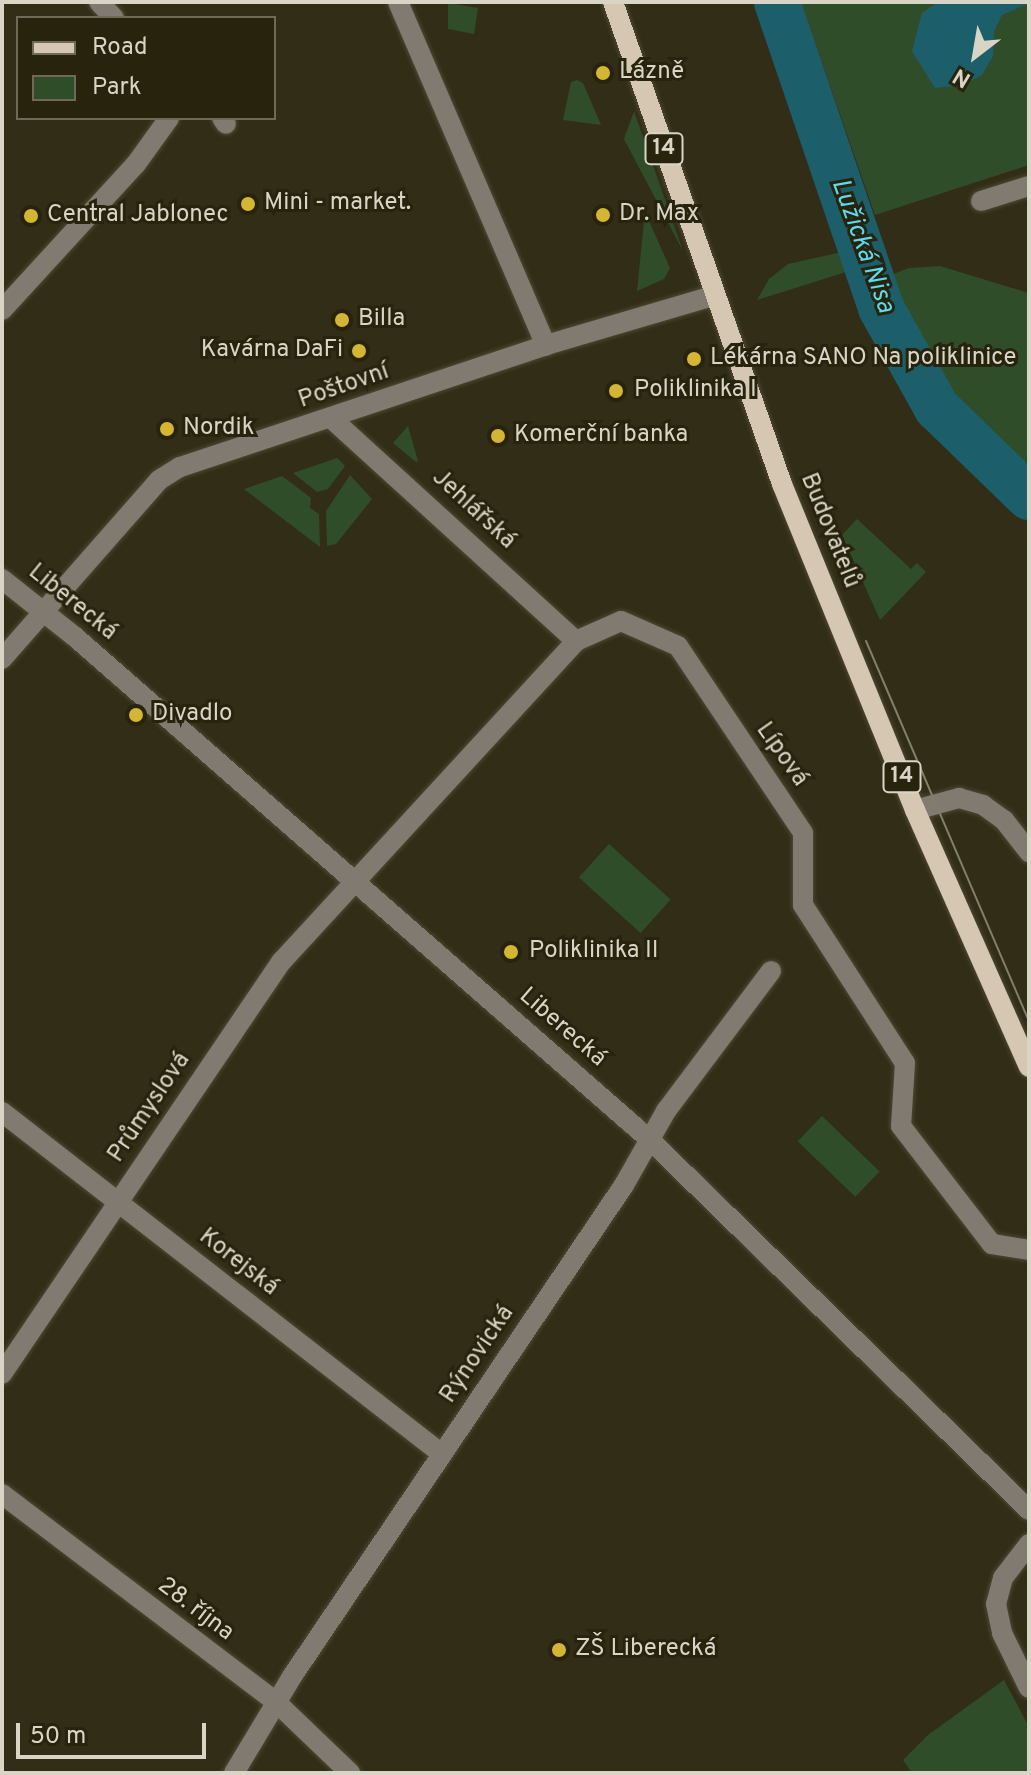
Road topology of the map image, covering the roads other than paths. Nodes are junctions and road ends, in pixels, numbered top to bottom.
1 (398, 2) edge
2 (613, 2) edge
3 (168, 120) edge
4 (1029, 186) edge
5 (981, 201) dead end
6 (713, 296) junction
7 (2, 310) edge
8 (546, 345) junction
9 (332, 419) junction
10 (2, 579) edge
11 (43, 610) junction
12 (576, 641) junction
13 (2, 659) edge
14 (915, 810) junction
15 (1029, 852) edge
16 (353, 879) junction
17 (771, 971) dead end
18 (1029, 1067) edge
19 (2, 1112) edge
20 (649, 1139) junction
21 (117, 1203) junction
22 (1029, 1250) edge
23 (2, 1374) edge
24 (442, 1454) junction
25 (2, 1494) edge
26 (1029, 1510) edge
27 (1029, 1544) edge
28 (1029, 1688) edge
29 (276, 1702) junction
30 (234, 1773) edge
31 (350, 1773) edge

1 - 8 street
2 - 6 main road, Budovatelů / 14
3 - 7 street
4 - 5 street
6 - 8 street, Poštovní
6 - 14 main road, Budovatelů / 14
8 - 9 street, Poštovní
9 - 11 street, Poštovní
9 - 12 street, Jehlářská
10 - 11 street, Liberecká
11 - 13 street, Poštovní
11 - 16 street, Liberecká
12 - 16 street, Lípová
12 - 22 street, Lípová
14 - 15 street
14 - 18 main road, Budovatelů / 14
16 - 20 street, Liberecká
16 - 21 street, Průmyslová
17 - 20 street, Rýnovická
19 - 21 street, Korejská
20 - 24 street, Rýnovická
20 - 26 street, Liberecká
21 - 23 street, Průmyslová
21 - 24 street, Korejská
24 - 29 street, Rýnovická
25 - 29 street, 28. října
27 - 28 street
29 - 30 street, Rýnovická
29 - 31 street, 28. října

